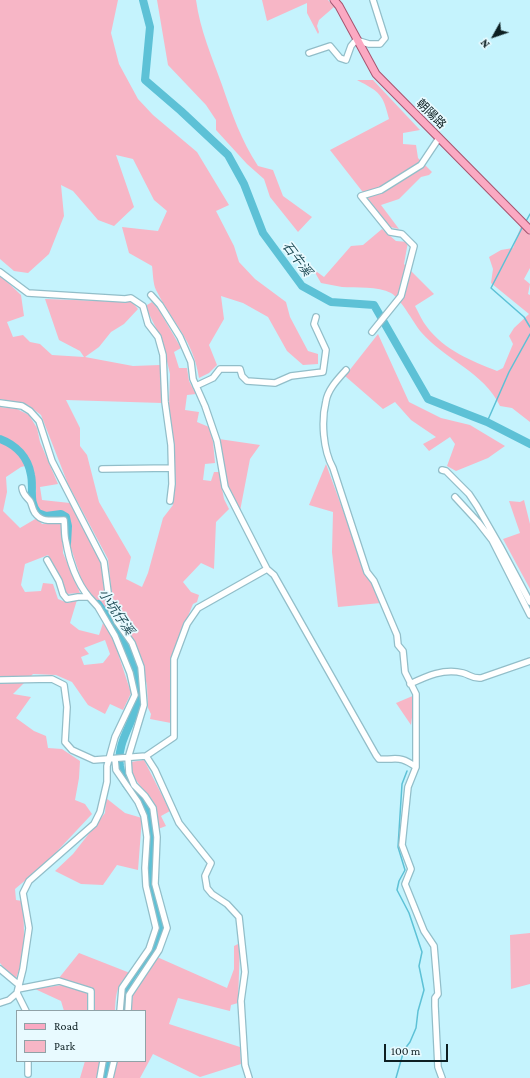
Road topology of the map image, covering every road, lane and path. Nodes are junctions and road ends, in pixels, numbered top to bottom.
1 (334, 0) edge
2 (373, 0) edge
3 (356, 40) junction
4 (309, 53) dead end
5 (439, 138) junction
6 (529, 226) edge
7 (0, 272) edge
8 (151, 295) dead end
9 (316, 317) dead end
10 (372, 332) dead end
11 (346, 370) dead end
12 (196, 386) junction
13 (0, 403) edge
14 (171, 468) junction
15 (102, 469) dead end
16 (442, 470) dead end
17 (22, 488) dead end
18 (455, 497) dead end
19 (170, 501) dead end
20 (47, 560) dead end
21 (267, 569) junction
22 (89, 597) junction
23 (530, 602) edge
24 (530, 615) edge
25 (117, 622) junction
26 (115, 636) junction
27 (530, 661) edge
28 (0, 680) edge
29 (410, 684) junction
30 (146, 756) junction
31 (128, 758) junction
32 (112, 760) junction
33 (416, 767) junction
34 (0, 969) edge
35 (18, 989) junction
36 (0, 1003) edge
37 (26, 1010) edge
38 (91, 1010) edge
39 (120, 1010) edge
40 (128, 1010) edge
41 (28, 1062) edge
42 (103, 1062) edge
43 (114, 1062) edge
44 (28, 1074) dead end
45 (100, 1078) edge
46 (110, 1078) edge
47 (249, 1078) edge
48 (442, 1078) edge

1 - 3 main road, 朝陽路
2 - 3 street
3 - 4 street
3 - 5 main road, 朝陽路
5 - 6 main road, 朝陽路
5 - 10 street
7 - 14 street
8 - 12 street
9 - 12 street
11 - 29 street
12 - 21 street
13 - 25 street
14 - 15 street
14 - 19 street
16 - 23 street
17 - 22 street
18 - 24 street
20 - 22 street
21 - 30 street
21 - 33 street
22 - 26 street
25 - 26 street
25 - 31 street
26 - 32 street
27 - 29 street
28 - 32 street
29 - 33 street
30 - 31 street
30 - 47 street
31 - 32 street
31 - 40 street
32 - 35 street
32 - 39 street
33 - 48 street
34 - 35 street
35 - 36 street
35 - 37 street
35 - 38 street
41 - 44 street
42 - 45 street
43 - 46 street

